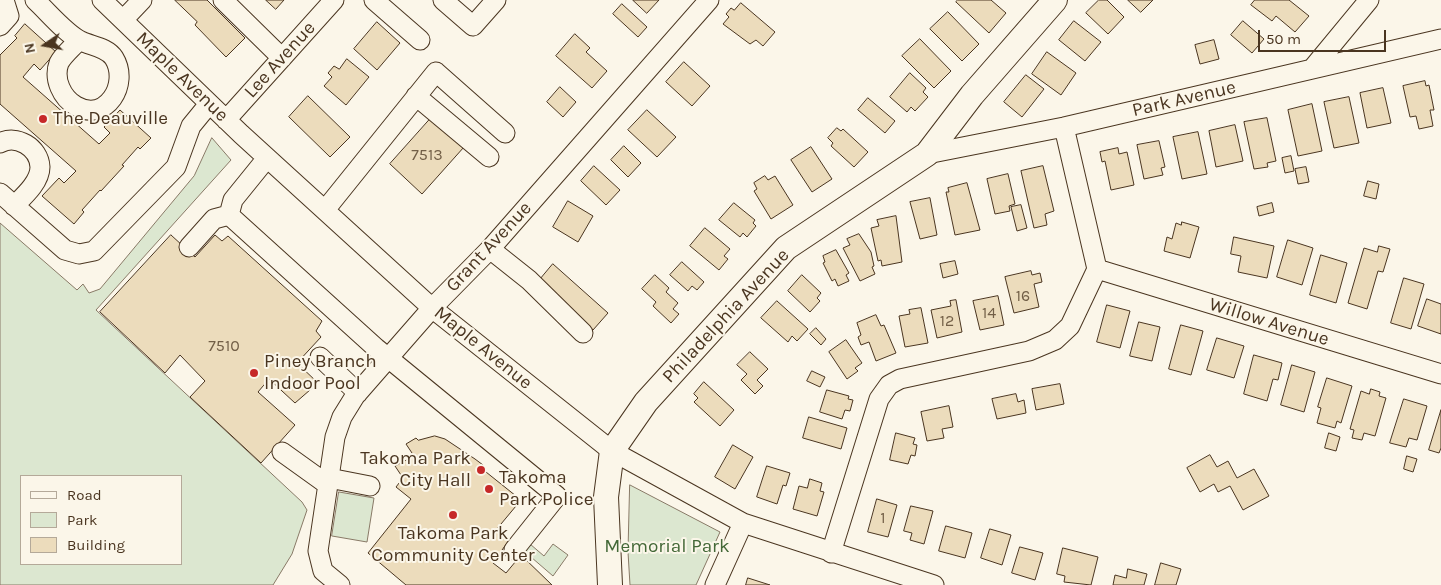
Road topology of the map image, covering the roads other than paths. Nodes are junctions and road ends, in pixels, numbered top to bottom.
1 (4, 0) edge
2 (36, 0) edge
3 (102, 0) edge
4 (142, 0) edge
5 (223, 0) edge
6 (334, 0) edge
7 (374, 0) edge
8 (443, 0) edge
9 (496, 0) edge
10 (709, 0) edge
11 (1056, 0) edge
12 (1369, 0) edge
13 (122, 20) junction
14 (0, 26) edge
15 (1441, 39) edge
16 (79, 40) dead end
17 (420, 40) dead end
18 (282, 58) junction
19 (1312, 69) junction
20 (416, 96) junction
21 (209, 104) junction
22 (226, 120) junction
23 (1064, 127) junction
24 (505, 133) dead end
25 (0, 143) edge
26 (927, 154) junction
27 (489, 157) dead end
28 (267, 158) junction
29 (0, 193) edge
30 (14, 206) junction
31 (325, 210) junction
32 (229, 215) junction
33 (189, 247) dead end
34 (490, 249) junction
35 (1097, 268) junction
36 (432, 308) junction
37 (583, 333) dead end
38 (320, 357) dead end
39 (389, 357) junction
40 (1441, 374) edge
41 (358, 393) junction
42 (612, 451) junction
43 (282, 452) dead end
44 (329, 481) junction
45 (370, 486) dead end
46 (743, 524) junction
47 (514, 550) dead end
48 (831, 553) junction
49 (340, 585) edge
50 (610, 585) edge
51 (715, 585) edge
52 (934, 585) edge

1 - 14 street
2 - 16 street
3 - 13 street, Maple Avenue
4 - 13 street
5 - 18 street
6 - 18 street, Lee Avenue
7 - 17 street
8 - 9 street
10 - 34 street, Grant Avenue
11 - 26 main road, Philadelphia Avenue
12 - 19 street
13 - 21 street, Maple Avenue
15 - 19 street, Park Avenue
18 - 22 street, Lee Avenue
19 - 23 street, Park Avenue
20 - 24 street
20 - 27 street
20 - 31 street
21 - 22 street, Maple Avenue
21 - 30 street
22 - 28 street, Maple Avenue
23 - 26 street, Park Avenue
23 - 35 street
25 - 30 street
26 - 42 main road, Philadelphia Avenue
28 - 31 street, Maple Avenue
28 - 32 street
29 - 30 street
31 - 36 street, Maple Avenue
32 - 33 street
32 - 39 street
34 - 36 street, Grant Avenue
34 - 37 street
35 - 40 street, Willow Avenue
35 - 48 street
36 - 39 street, Grant Avenue
36 - 42 street, Maple Avenue
38 - 41 street
39 - 41 street, Grant Avenue
39 - 47 street
41 - 44 street, Grant Avenue
42 - 46 street, Maple Avenue
42 - 50 main road, Philadelphia Avenue
43 - 44 street
44 - 45 street
44 - 49 street, Grant Avenue
46 - 48 street, Maple Avenue
46 - 51 street
48 - 52 street, Maple Avenue

